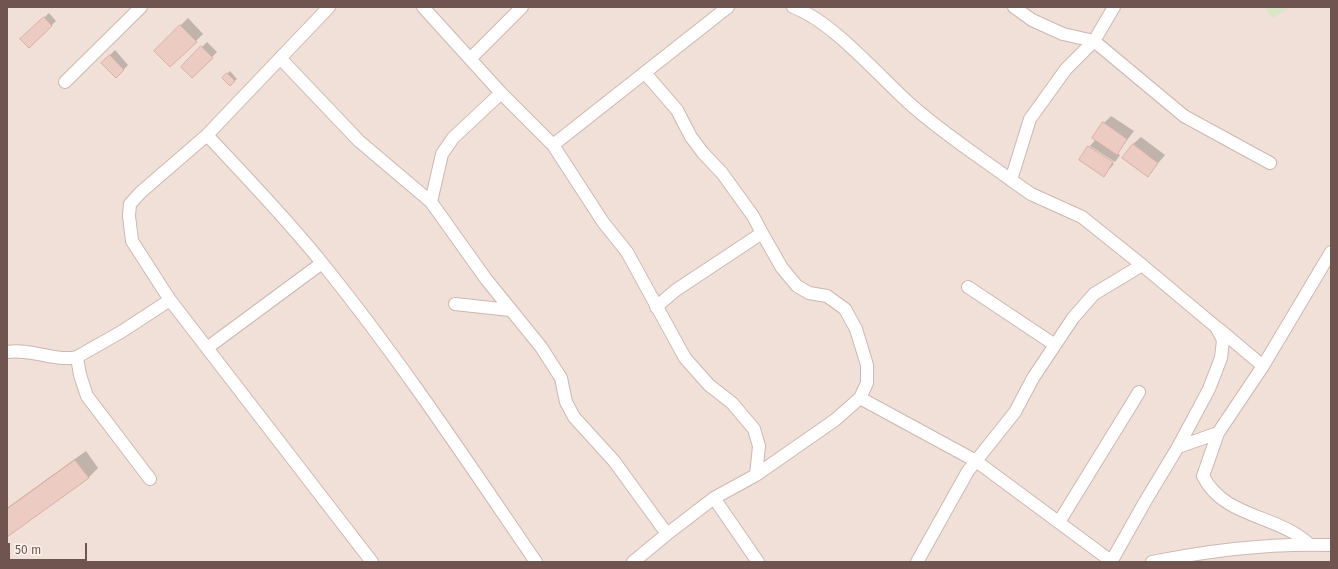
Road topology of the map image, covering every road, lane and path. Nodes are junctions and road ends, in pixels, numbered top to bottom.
1 (141, 7) edge
2 (329, 7) edge
3 (423, 7) edge
4 (522, 7) edge
5 (728, 7) edge
6 (793, 7) edge
7 (1014, 7) edge
8 (1114, 7) edge
9 (1094, 41) junction
10 (280, 58) junction
11 (470, 59) junction
12 (645, 73) junction
13 (65, 82) dead end
14 (500, 93) junction
15 (207, 135) junction
16 (553, 145) junction
17 (1270, 163) dead end
18 (1011, 180) junction
19 (431, 202) junction
20 (762, 233) junction
21 (1331, 252) edge
22 (322, 263) junction
23 (1142, 265) junction
24 (968, 287) dead end
25 (170, 300) junction
26 (455, 304) dead end
27 (656, 307) junction
28 (510, 310) junction
29 (1216, 327) junction
30 (1055, 345) junction
31 (207, 348) junction
32 (7, 352) edge
33 (77, 357) junction
34 (1263, 366) junction
35 (1139, 392) dead end
36 (860, 398) junction
37 (1218, 433) junction
38 (1178, 447) junction
39 (976, 461) junction
40 (756, 475) junction
41 (150, 479) dead end
42 (714, 498) junction
43 (1059, 522) junction
44 (667, 534) junction
45 (1309, 544) junction
46 (1331, 545) edge
47 (372, 562) edge
48 (536, 562) edge
49 (633, 562) edge
50 (758, 562) edge
51 (917, 562) edge
52 (1111, 562) edge
53 (1152, 562) edge

1 - 13 street
2 - 10 street
3 - 11 street
4 - 11 street
5 - 12 street
6 - 18 street
7 - 9 street
8 - 9 street
9 - 17 street
9 - 18 street
10 - 15 street
10 - 19 street
11 - 14 street
12 - 16 street
12 - 20 street
14 - 16 street
14 - 19 street
15 - 22 street
15 - 25 street
16 - 27 street
18 - 23 street
19 - 28 street
20 - 27 street
20 - 36 street
21 - 34 street
22 - 31 street
22 - 48 street
23 - 29 street
23 - 30 street
24 - 30 street
25 - 31 street
25 - 33 street
26 - 28 street
27 - 40 street
28 - 44 street
29 - 34 street
29 - 38 street
30 - 39 street
31 - 47 street
32 - 33 street
33 - 41 street
34 - 37 street
35 - 43 street
36 - 39 street
36 - 40 street
37 - 38 street
37 - 45 street
38 - 52 street
39 - 43 street
39 - 51 street
40 - 42 street
42 - 44 street
42 - 50 street
43 - 52 street
44 - 49 street
45 - 46 street
45 - 53 street

